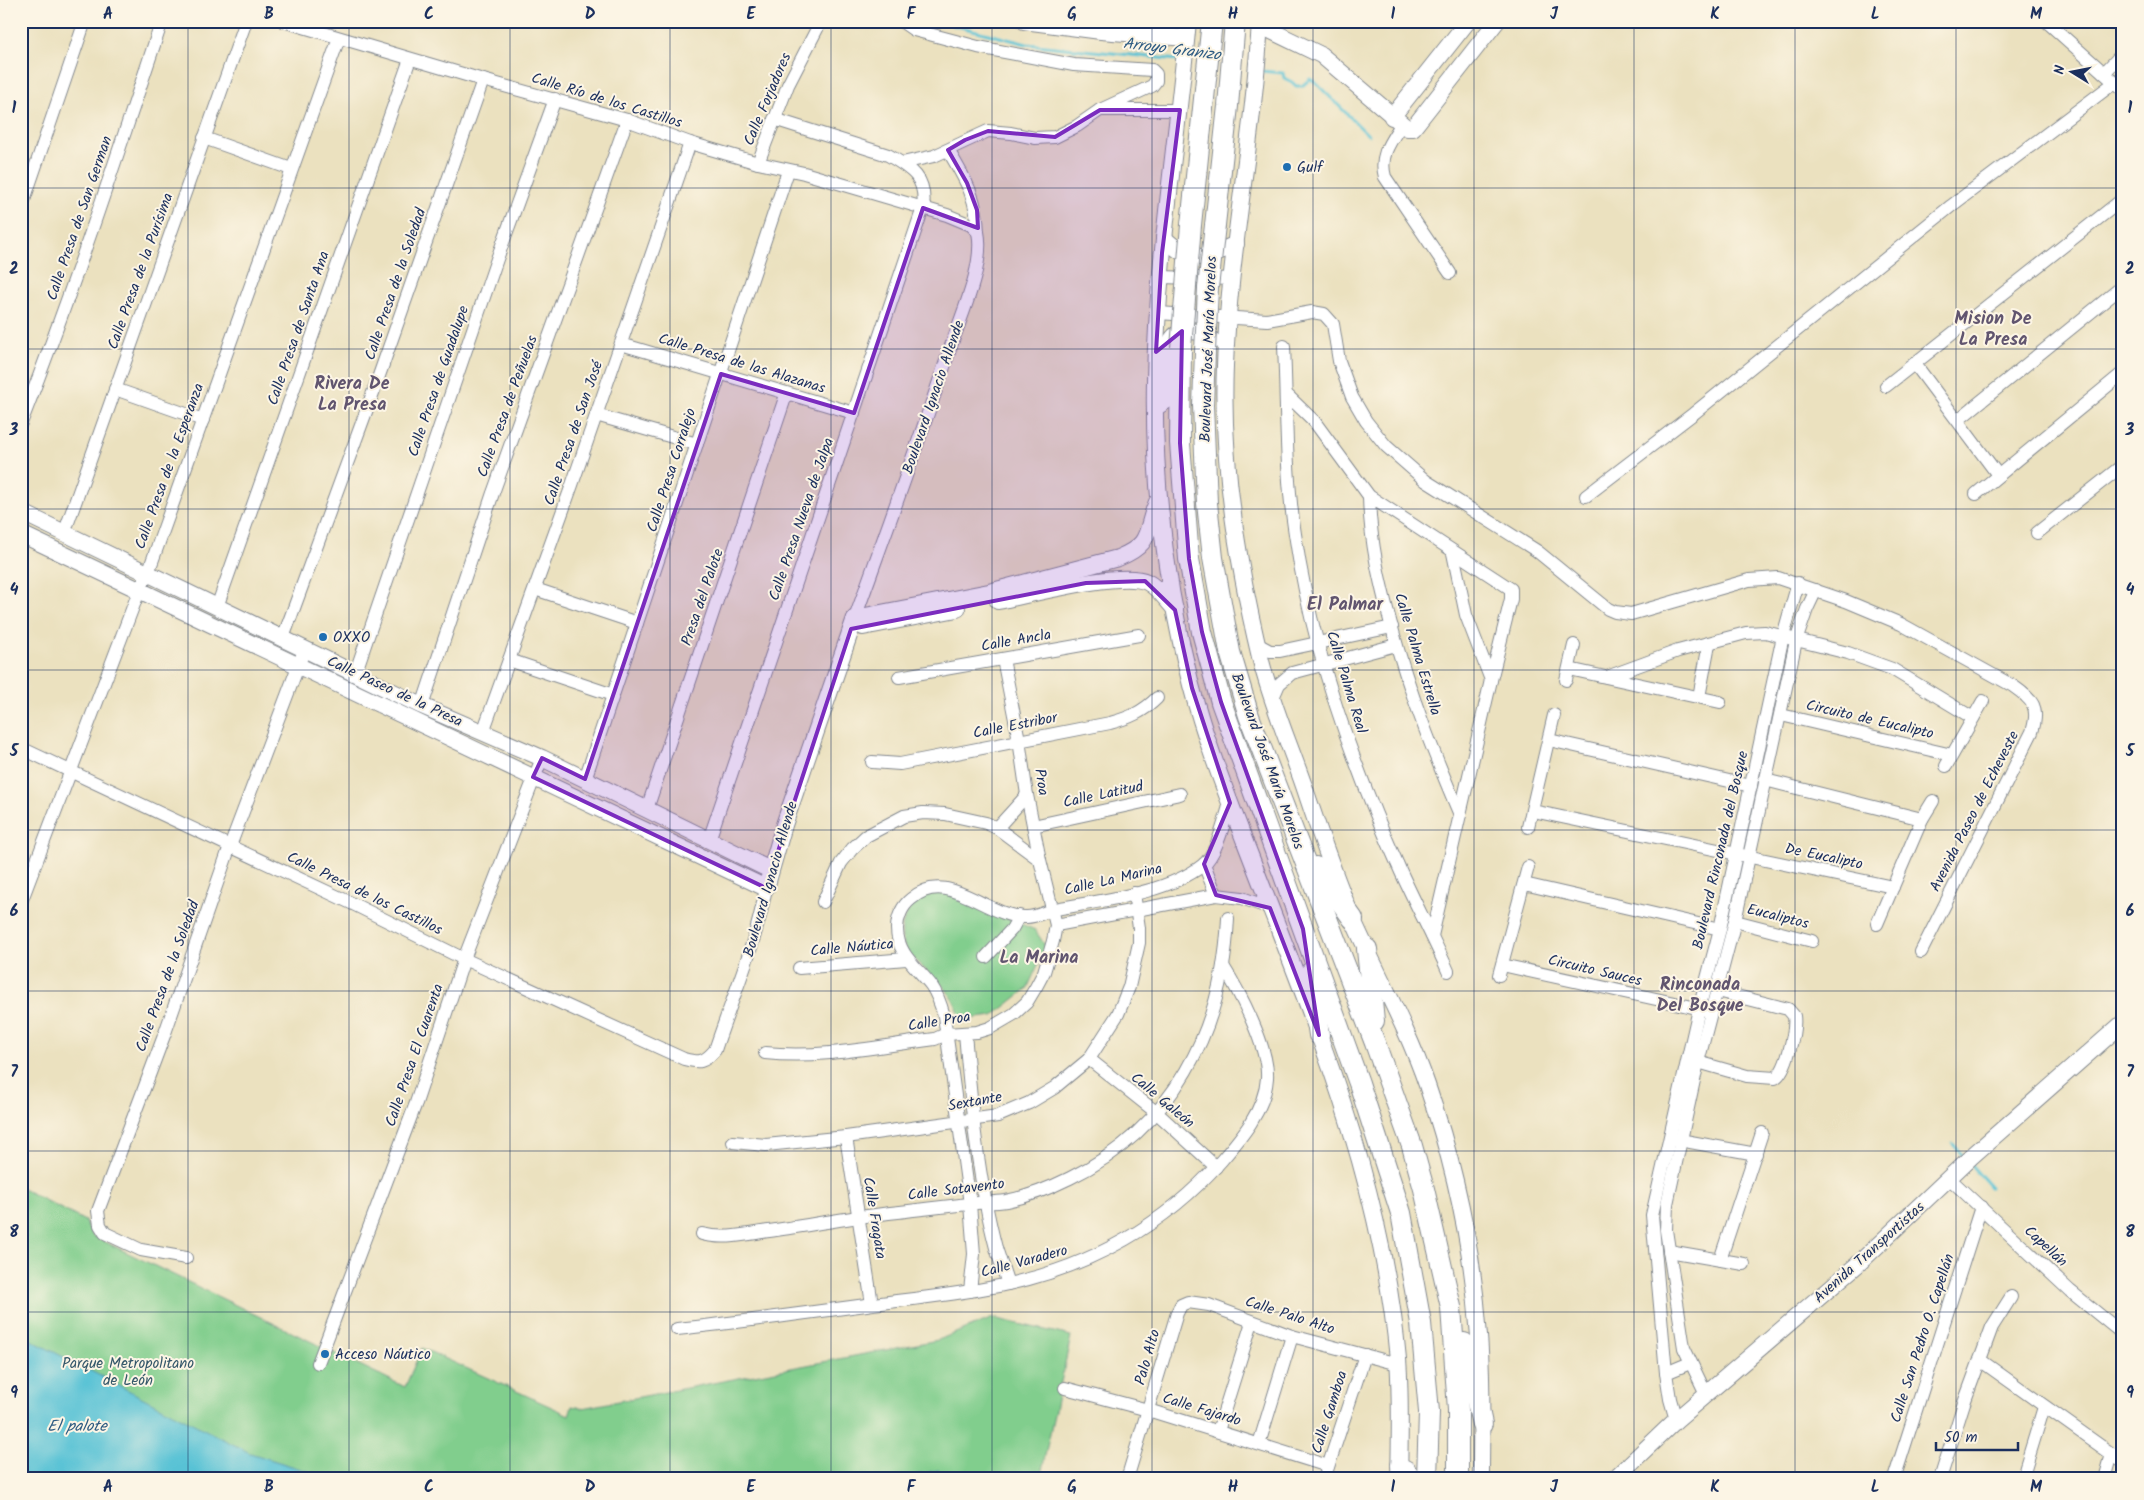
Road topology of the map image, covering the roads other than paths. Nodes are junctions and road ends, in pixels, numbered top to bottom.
1 (85, 21) edge
2 (162, 21) edge
3 (246, 21) edge
4 (283, 21) edge
5 (822, 21) edge
6 (901, 21) edge
7 (1024, 21) edge
8 (1188, 21) edge
9 (1212, 21) edge
10 (1235, 21) edge
11 (1468, 21) edge
12 (1497, 21) edge
13 (2046, 21) edge
14 (1260, 23) edge
15 (1104, 26) edge
16 (339, 38) junction
17 (1186, 45) junction
18 (2123, 52) edge
19 (410, 59) junction
20 (2104, 73) junction
21 (483, 80) junction
22 (2119, 86) edge
23 (555, 99) junction
24 (1181, 105) junction
25 (1100, 110) junction
26 (774, 119) junction
27 (626, 120) junction
28 (1397, 121) junction
29 (204, 138) junction
30 (690, 143) junction
31 (948, 150) junction
32 (758, 163) junction
33 (902, 163) junction
34 (291, 169) junction
35 (788, 171) junction
36 (2123, 199) edge
37 (922, 208) junction
38 (21, 209) edge
39 (978, 232) junction
40 (1164, 238) junction
41 (1236, 244) junction
42 (1450, 273) dead end
43 (1160, 276) junction
44 (1233, 279) junction
45 (2123, 286) edge
46 (1158, 313) junction
47 (1228, 318) junction
48 (621, 344) junction
49 (1284, 346) dead end
50 (1915, 364) junction
51 (2123, 373) edge
52 (720, 374) junction
53 (1886, 386) dead end
54 (115, 389) junction
55 (786, 394) junction
56 (1286, 394) junction
57 (1156, 408) junction
58 (854, 413) junction
59 (596, 415) junction
60 (203, 420) junction
61 (1958, 420) junction
62 (1226, 422) junction
63 (21, 423) edge
64 (697, 444) junction
65 (2123, 464) edge
66 (1998, 475) junction
67 (1976, 494) dead end
68 (1369, 496) junction
69 (1586, 496) dead end
70 (1158, 497) junction
71 (21, 512) edge
72 (65, 531) junction
73 (2037, 533) dead end
74 (21, 534) edge
75 (1453, 553) junction
76 (148, 573) junction
77 (1798, 583) junction
78 (535, 589) junction
79 (1816, 590) junction
80 (139, 591) junction
81 (217, 607) junction
82 (1175, 610) junction
83 (637, 623) junction
84 (853, 624) junction
85 (1392, 627) junction
86 (1139, 635) dead end
87 (1783, 636) junction
88 (283, 638) junction
89 (1796, 641) junction
90 (1257, 644) junction
91 (1318, 644) junction
92 (1709, 644) junction
93 (1396, 645) junction
94 (1574, 645) dead end
95 (305, 648) junction
96 (1003, 659) junction
97 (510, 660) junction
98 (1323, 664) junction
99 (298, 665) junction
100 (355, 674) junction
101 (899, 677) dead end
102 (1607, 677) junction
103 (1490, 680) junction
104 (613, 695) junction
105 (1699, 697) junction
106 (1157, 698) dead end
107 (1272, 700) junction
108 (1983, 701) dead end
109 (1720, 702) dead end
110 (422, 706) junction
111 (1781, 715) junction
112 (1554, 716) dead end
113 (1973, 718) junction
114 (483, 732) junction
115 (1019, 740) junction
116 (1549, 740) junction
117 (21, 748) edge
118 (542, 758) junction
119 (872, 762) dead end
120 (70, 770) junction
121 (533, 777) junction
122 (585, 779) junction
123 (1765, 780) junction
124 (1751, 786) junction
125 (1180, 794) dead end
126 (1027, 795) junction
127 (1933, 801) dead end
128 (1230, 803) junction
129 (648, 809) junction
130 (1532, 811) junction
131 (1460, 815) junction
132 (1922, 819) junction
133 (1033, 826) junction
134 (1528, 827) dead end
135 (997, 828) junction
136 (1294, 837) junction
137 (709, 840) junction
138 (230, 846) junction
139 (1743, 855) junction
140 (1040, 860) junction
141 (1204, 864) junction
142 (1528, 867) dead end
143 (770, 870) junction
144 (1524, 884) junction
145 (1893, 887) junction
146 (766, 888) junction
147 (1134, 893) junction
148 (1216, 895) junction
149 (21, 902) edge
150 (824, 902) dead end
151 (1270, 908) junction
152 (1052, 910) junction
153 (1136, 910) junction
154 (1019, 916) junction
155 (1228, 918) dead end
156 (1353, 919) junction
157 (1735, 921) junction
158 (1877, 924) dead end
159 (1056, 925) junction
160 (1303, 929) junction
161 (1720, 929) junction
162 (1432, 936) junction
163 (1812, 941) dead end
164 (1367, 949) junction
165 (1921, 952) dead end
166 (986, 957) dead end
167 (464, 959) junction
168 (906, 959) junction
169 (1223, 966) junction
170 (799, 968) dead end
171 (1448, 971) dead end
172 (1717, 991) junction
173 (1705, 1010) junction
174 (2123, 1023) edge
175 (965, 1033) junction
176 (946, 1034) junction
177 (1319, 1034) junction
178 (1375, 1043) junction
179 (766, 1053) dead end
180 (1089, 1060) junction
181 (697, 1062) joint
182 (1698, 1062) junction
183 (1157, 1113) junction
184 (973, 1119) junction
185 (958, 1121) junction
186 (1762, 1133) dead end
187 (846, 1137) junction
188 (1675, 1139) junction
189 (734, 1142) dead end
190 (1756, 1154) junction
191 (1216, 1167) junction
192 (1953, 1175) junction
193 (987, 1202) junction
194 (970, 1204) junction
195 (1981, 1207) junction
196 (858, 1218) junction
197 (702, 1234) dead end
198 (1436, 1246) junction
199 (996, 1249) junction
200 (1669, 1251) junction
201 (974, 1254) junction
202 (186, 1258) dead end
203 (1720, 1260) junction
204 (1744, 1264) dead end
205 (1008, 1284) junction
206 (970, 1291) junction
207 (2012, 1297) dead end
208 (872, 1304) junction
209 (1177, 1313) joint
210 (1252, 1322) junction
211 (677, 1329) dead end
212 (2123, 1334) edge
213 (1292, 1336) junction
214 (1365, 1355) junction
215 (1980, 1360) junction
216 (318, 1363) dead end
217 (1690, 1363) junction
218 (1398, 1364) junction
219 (1666, 1373) junction
220 (1065, 1388) dead end
221 (1706, 1394) junction
222 (2044, 1407) junction
223 (1148, 1410) junction
224 (1676, 1420) junction
225 (1482, 1424) junction
226 (1218, 1431) junction
227 (1259, 1444) junction
228 (2112, 1454) junction
229 (1481, 1461) junction
230 (2123, 1462) edge
231 (1328, 1466) junction
232 (1399, 1472) edge
233 (1126, 1479) edge
234 (1324, 1479) edge
235 (1413, 1479) edge
236 (1427, 1479) edge
237 (1458, 1479) edge
238 (1469, 1479) edge
239 (1480, 1479) edge
240 (1614, 1479) edge
241 (1894, 1479) edge
242 (1940, 1479) edge
243 (2022, 1479) edge
244 (2105, 1479) edge

1 - 38 street
2 - 63 street, Calle Presa de San German
3 - 29 street, Calle Presa de la Purísima
4 - 16 street, Calle Río de los Castillos
5 - 26 street, Calle Forjadores
6 - 25 street
7 - 15 street
8 - 17 street
9 - 160 main road, Boulevard José María Morelos, bridge
10 - 136 main road, Boulevard José María Morelos, bridge
11 - 28 street
12 - 28 street
13 - 20 street
14 - 28 street
14 - 41 street, Boulevard José María Morelos
15 - 17 street
16 - 19 street, Calle Río de los Castillos
16 - 34 street, Calle Presa de la Esperanza
17 - 24 street
18 - 20 street
19 - 21 street, Calle Río de los Castillos
19 - 81 street, Calle Presa de Santa Ana
20 - 22 street
21 - 23 street, Calle Río de los Castillos
21 - 88 street, Calle Presa de la Soledad
22 - 69 street
23 - 27 street, Calle Río de los Castillos
23 - 100 street, Calle Presa de Guadalupe
24 - 25 street
24 - 40 street
25 - 31 street
26 - 32 street, Calle Forjadores
26 - 33 street, Calle Presa Nueva de Jalpa
27 - 30 street, Calle Río de los Castillos
27 - 110 street, Calle Presa de Peñuelas
28 - 42 street
29 - 34 street
29 - 54 street, Calle Presa de la Purísima
30 - 32 street, Calle Río de los Castillos
30 - 48 street, Calle Presa de San José
31 - 33 street
31 - 39 street, Boulevard Ignacio Allende
32 - 35 street, Calle Río de los Castillos
33 - 37 street, Calle Presa Nueva de Jalpa
34 - 60 street, Calle Presa de la Esperanza
35 - 37 street, Calle Río de los Castillos
35 - 52 street, Calle Presa Corralejo
36 - 50 street
37 - 39 street
37 - 58 street, Calle Presa Nueva de Jalpa
39 - 84 street, Boulevard Ignacio Allende
40 - 41 street
40 - 43 street
41 - 44 street, Boulevard José María Morelos
43 - 44 street
43 - 46 street
44 - 47 street, Boulevard José María Morelos
45 - 61 street
46 - 47 street
46 - 57 street
47 - 62 street, Boulevard José María Morelos
47 - 77 street, Avenida Paseo de Echeveste
48 - 52 street, Calle Presa de las Alazanas
48 - 59 street, Calle Presa de San José
49 - 56 street, Calle Palma Real
50 - 53 street
50 - 61 street
51 - 66 street
52 - 55 street, Calle Presa de las Alazanas
52 - 64 street, Calle Presa Corralejo
54 - 60 street
54 - 72 street, Calle Presa de la Purísima
55 - 58 street, Calle Presa de las Alazanas
55 - 129 street, Presa del Palote
56 - 68 street
56 - 91 street, Calle Palma Real
57 - 62 street
57 - 70 street
58 - 137 street, Calle Presa Nueva de Jalpa
59 - 64 street
59 - 78 street, Calle Presa de San José
60 - 76 street, Calle Presa de la Esperanza
61 - 66 street
62 - 90 street, Boulevard José María Morelos
64 - 83 street, Calle Presa Corralejo
65 - 73 street
66 - 67 street
68 - 75 street
68 - 85 street, Calle Palma Estrella
70 - 82 street
70 - 84 street
71 - 72 street, Calle Paseo de la Presa
72 - 76 street, Calle Paseo de la Presa
74 - 80 street, Calle Paseo de la Presa
75 - 103 street
75 - 103 street
76 - 80 street, Calle Presa de la Esperanza
76 - 81 street, Calle Paseo de la Presa
77 - 79 street, Avenida Paseo de Echeveste
77 - 87 street, Boulevard Rinconada del Bosque
78 - 83 street
78 - 97 street, Calle Presa de San José
79 - 89 street, Boulevard Rinconada del Bosque
79 - 165 street, Avenida Paseo de Echeveste
80 - 99 street, Calle Paseo de la Presa
80 - 120 street, Calle Presa de la Esperanza
81 - 88 street, Calle Paseo de la Presa
82 - 84 street
82 - 128 street
83 - 104 street, Calle Presa Corralejo
84 - 143 street, Boulevard Ignacio Allende
85 - 91 street
85 - 93 street, Calle Palma Estrella
86 - 96 street, Calle Ancla
87 - 89 street
87 - 92 street
87 - 124 street, Boulevard Rinconada del Bosque
88 - 95 street, Calle Paseo de la Presa
89 - 111 street, Boulevard Rinconada del Bosque
89 - 113 street
90 - 91 street
90 - 107 street, Boulevard José María Morelos
91 - 98 street, Calle Palma Real
92 - 102 street
92 - 105 street
93 - 98 street
93 - 131 street, Calle Palma Estrella
94 - 102 street
95 - 99 street, Calle Presa de la Soledad
95 - 100 street, Calle Paseo de la Presa
96 - 101 street, Calle Ancla
96 - 115 street, Proa
97 - 104 street
97 - 114 street, Calle Presa de San José
98 - 107 street
98 - 162 street, Calle Palma Real
99 - 121 street, Calle Paseo de la Presa
99 - 138 street, Calle Presa de la Soledad
100 - 110 street, Calle Paseo de la Presa
102 - 105 street
103 - 131 street
104 - 122 street, Calle Presa Corralejo
105 - 109 street
106 - 115 street, Calle Estribor
107 - 156 street, Boulevard José María Morelos
108 - 113 street, Circuito de Eucalipto
110 - 114 street, Calle Paseo de la Presa
111 - 113 street, Circuito de Eucalipto
111 - 123 street, Boulevard Rinconada del Bosque
112 - 116 street
114 - 118 street, Calle Paseo de la Presa
115 - 119 street, Calle Estribor
115 - 126 street, Proa
116 - 124 street
116 - 130 street
117 - 120 street, Calle Presa de los Castillos
118 - 121 street, Calle Presa El Cuarenta
118 - 122 street, Calle Paseo de la Presa
120 - 138 street, Calle Presa de los Castillos
120 - 149 street, Calle Presa de la Esperanza
121 - 146 street, Calle Paseo de la Presa
121 - 167 street, Calle Presa El Cuarenta
122 - 129 street, Calle Paseo de la Presa
123 - 132 street
123 - 139 street, Boulevard Rinconada del Bosque
124 - 139 street, Boulevard Rinconada del Bosque
125 - 133 street, Calle Latitud
126 - 133 street, Proa
126 - 135 street
127 - 132 street
128 - 141 street
128 - 151 street
129 - 137 street, Calle Paseo de la Presa
130 - 134 street
130 - 139 street, De Eucalipto
131 - 162 street
132 - 145 street
133 - 140 street, Proa
135 - 140 street
135 - 150 street
136 - 156 main road
136 - 178 main road, Boulevard José María Morelos
137 - 143 street, Calle Paseo de la Presa
138 - 167 street, Calle Presa de los Castillos
138 - 202 street, Calle Presa de la Soledad
139 - 145 street, De Eucalipto
139 - 157 street, Boulevard Rinconada del Bosque
139 - 161 street, Boulevard Rinconada del Bosque
140 - 152 street, Proa
141 - 147 street, Calle La Marina
141 - 148 street
142 - 144 street, Circuito Sauces
143 - 146 street, Boulevard Ignacio Allende
144 - 161 street
144 - 173 street, Circuito Sauces
145 - 158 street
146 - 181 street, Boulevard Ignacio Allende
147 - 152 street, Calle La Marina
147 - 153 street, Sextante
148 - 151 street
148 - 153 street
151 - 177 street
152 - 154 street, Calle La Marina
152 - 159 street
153 - 159 street
153 - 180 street, Sextante
154 - 166 street
154 - 168 street, Calle La Marina
155 - 169 street, Calle Sotavento
156 - 164 street, Boulevard José María Morelos
157 - 163 street, Eucaliptos
157 - 172 street, Boulevard Rinconada del Bosque
159 - 175 street, Calle Proa
160 - 177 main road
160 - 236 main road, Boulevard José María Morelos
161 - 173 street, Boulevard Rinconada del Bosque
162 - 171 street, Calle Palma Real
164 - 178 main road
164 - 225 street, Boulevard José María Morelos
167 - 181 street, Calle Presa de los Castillos
167 - 216 street, Calle Presa El Cuarenta
168 - 170 street, Calle Náutica
168 - 176 street, Calle La Marina
169 - 183 street, Calle Sotavento
169 - 191 street, Calle Varadero
172 - 173 street, Boulevard Rinconada del Bosque
172 - 182 street
173 - 182 street, Boulevard Rinconada del Bosque
173 - 188 street, Boulevard Rinconada del Bosque
174 - 192 street, Avenida Transportistas
175 - 176 street, Calle Proa
175 - 184 street
176 - 179 street, Calle Proa
176 - 185 street, Calle La Marina
177 - 218 street
178 - 198 main road, Boulevard José María Morelos
180 - 183 street, Calle Galeón
180 - 184 street, Sextante
182 - 188 street, Boulevard Rinconada del Bosque
183 - 191 street, Calle Galeón
183 - 193 street, Calle Sotavento
184 - 185 street, Sextante
184 - 193 street
185 - 187 street, Sextante
185 - 194 street, Calle La Marina
186 - 190 street
187 - 189 street, Sextante
187 - 196 street, Calle Fragata
188 - 190 street
188 - 200 street, Boulevard Rinconada del Bosque
188 - 219 street, Boulevard Rinconada del Bosque
190 - 203 street
191 - 205 street, Calle Varadero
192 - 195 street, Capellán
192 - 221 street, Avenida Transportistas
193 - 194 street, Calle Sotavento
193 - 199 street
194 - 196 street, Calle Sotavento
194 - 201 street, Calle La Marina
195 - 212 street, Capellán
195 - 241 street, Calle San Pedro O. Capellán
196 - 197 street, Calle Sotavento
196 - 208 street, Calle Fragata
198 - 225 main road
198 - 237 main road, Boulevard José María Morelos
199 - 201 street
199 - 205 street
200 - 203 street
200 - 217 street, Boulevard Rinconada del Bosque
201 - 206 street, Calle La Marina
203 - 204 street
205 - 206 street, Calle Varadero
206 - 208 street, Calle Varadero
207 - 215 street
208 - 211 street, Calle Varadero
209 - 210 street, Calle Palo Alto
209 - 223 street, Palo Alto
210 - 213 street, Calle Palo Alto
210 - 226 street
213 - 214 street, Calle Palo Alto
213 - 227 street
214 - 218 street, Calle Palo Alto
214 - 231 street, Calle Gamboa
215 - 222 street
215 - 242 street
217 - 219 street
217 - 221 street, Boulevard Rinconada del Bosque
218 - 232 street
219 - 224 street, Boulevard Rinconada del Bosque
220 - 223 street, Calle Fajardo
221 - 224 street, Avenida Transportistas
222 - 228 street
222 - 243 street
223 - 226 street, Calle Fajardo
223 - 233 street, Palo Alto
224 - 240 street, Avenida Transportistas
225 - 229 street, Boulevard José María Morelos
226 - 227 street, Calle Fajardo
227 - 231 street, Calle Fajardo
228 - 230 street
228 - 244 street
229 - 238 street
229 - 239 street, Boulevard José María Morelos
231 - 234 street, Calle Gamboa
232 - 235 street

